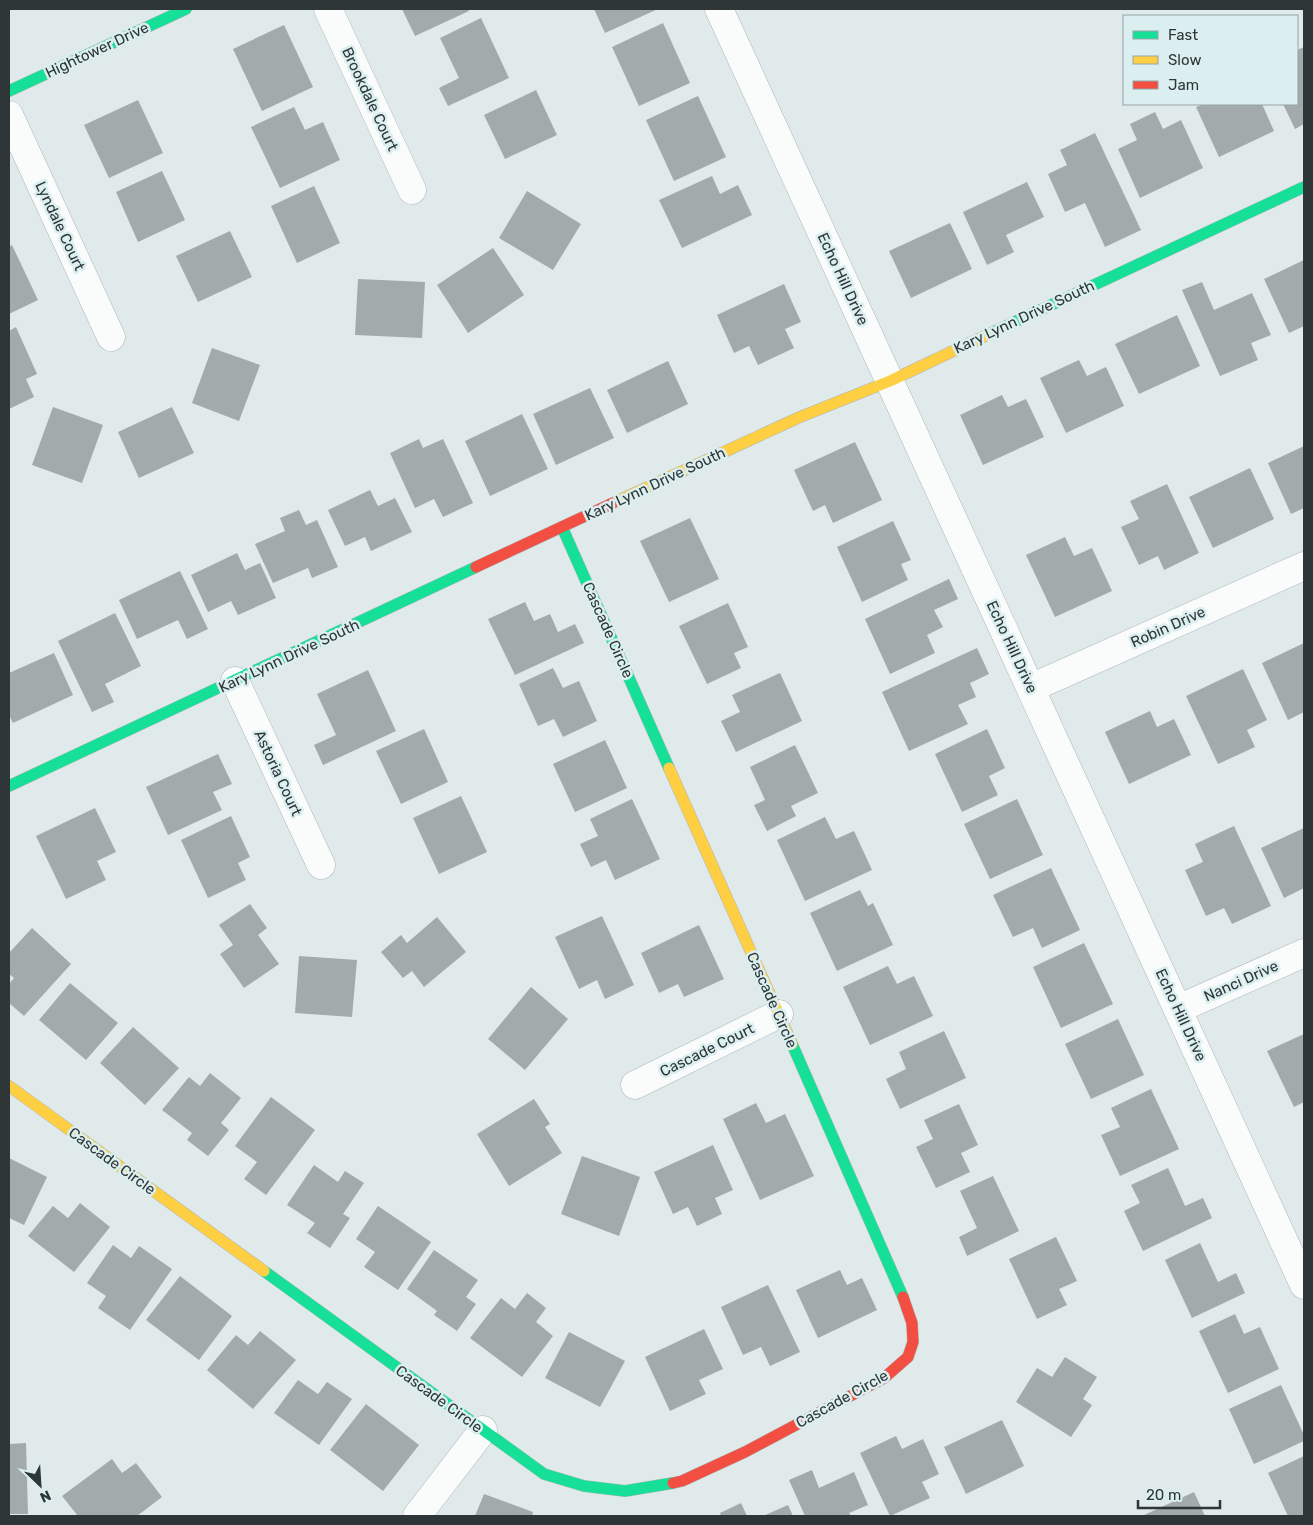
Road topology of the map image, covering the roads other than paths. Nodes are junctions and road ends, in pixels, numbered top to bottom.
1 (186, 9) edge
2 (328, 9) edge
3 (719, 9) edge
4 (9, 90) edge
5 (9, 115) edge
6 (1304, 187) edge
7 (412, 190) dead end
8 (111, 337) dead end
9 (890, 381) junction
10 (562, 527) junction
11 (1304, 566) edge
12 (235, 681) junction
13 (1031, 688) junction
14 (9, 786) edge
15 (321, 865) dead end
16 (1304, 953) edge
17 (1178, 1009) junction
18 (779, 1014) junction
19 (635, 1085) dead end
20 (9, 1086) edge
21 (1304, 1286) edge
22 (482, 1430) junction
23 (417, 1516) edge

1 - 4 street, Hightower Drive
2 - 7 street, Brookdale Court
3 - 9 street, Echo Hill Drive
5 - 8 street, Lyndale Court
6 - 9 street, Kary Lynn Drive South
9 - 10 street, Kary Lynn Drive South
9 - 13 street, Echo Hill Drive
10 - 12 street, Kary Lynn Drive South
10 - 18 street, Cascade Circle
11 - 13 street, Robin Drive
12 - 14 street, Kary Lynn Drive South
12 - 15 street, Astoria Court
13 - 17 street, Echo Hill Drive
16 - 17 street, Nanci Drive
17 - 21 street, Echo Hill Drive
18 - 19 street, Cascade Court
18 - 22 street, Cascade Circle
20 - 22 street, Cascade Circle
22 - 23 street

